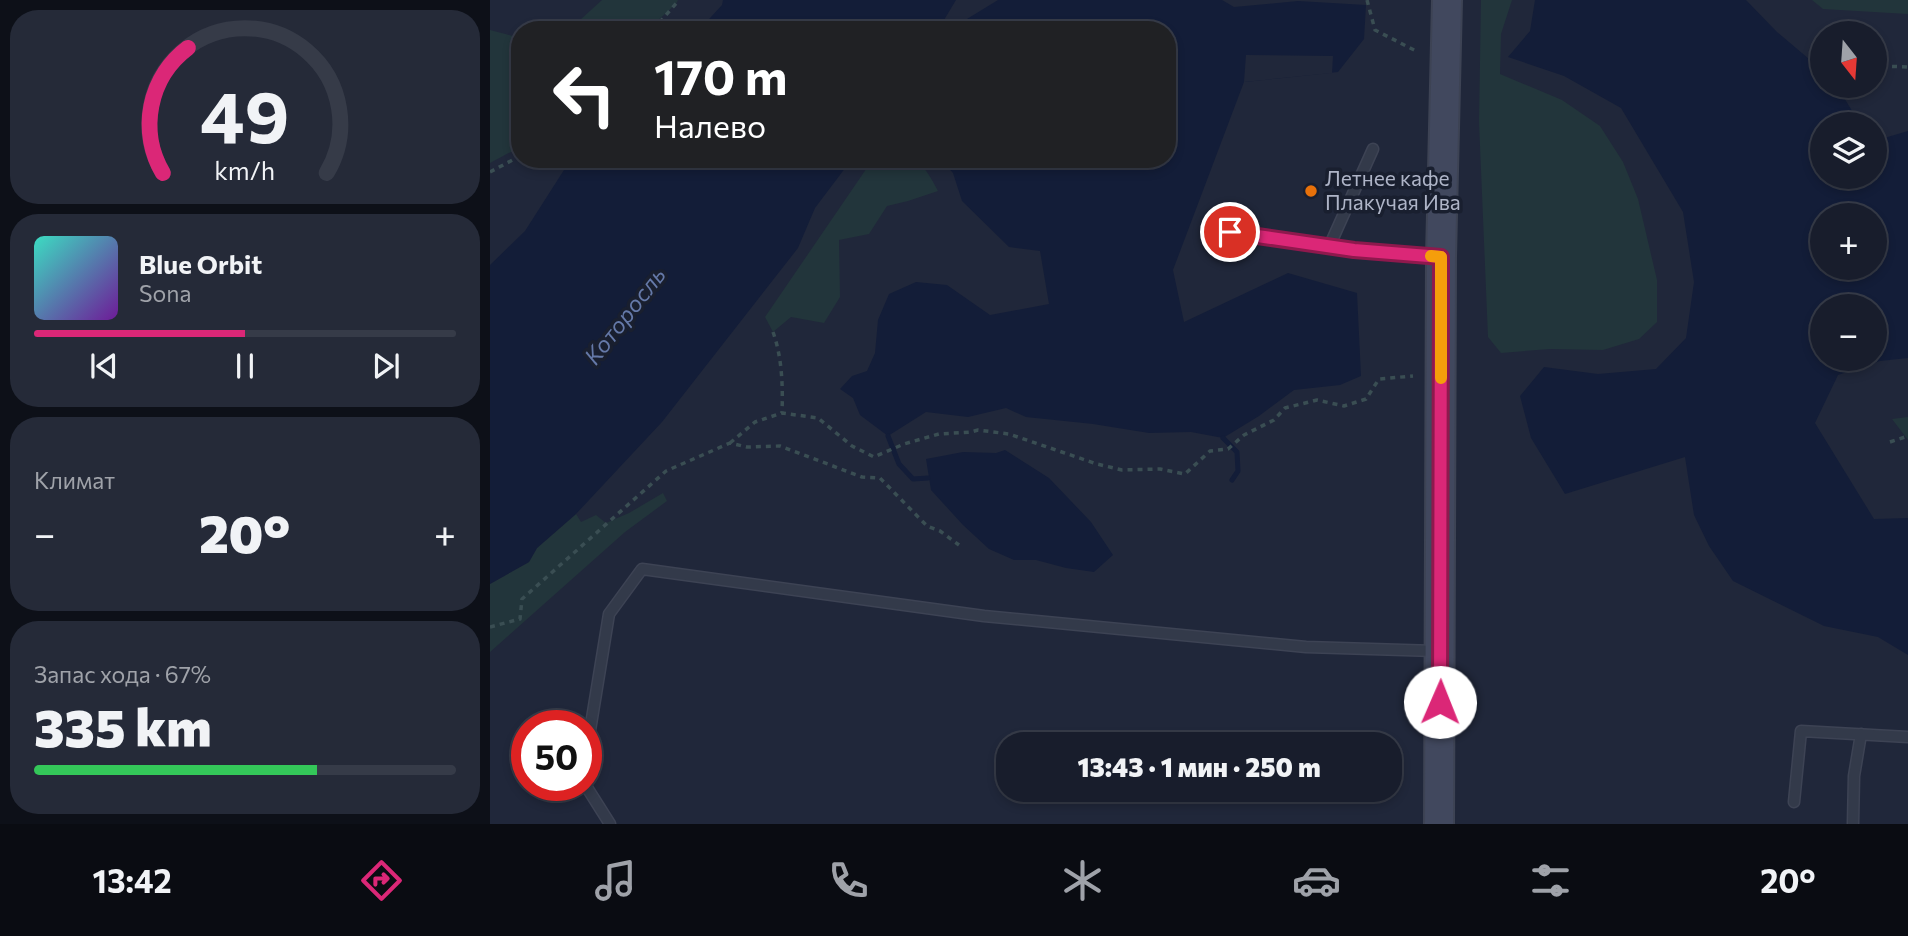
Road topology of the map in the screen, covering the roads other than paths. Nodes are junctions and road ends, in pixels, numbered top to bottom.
1 (1447, 0) edge
2 (1373, 149) dead end
3 (1230, 232) dead end
4 (1329, 247) junction
5 (1441, 257) junction
6 (1441, 651) junction
7 (593, 710) edge
8 (1861, 734) junction
9 (1908, 737) edge
10 (595, 801) edge
11 (1794, 802) dead end
12 (1437, 813) edge
13 (610, 824) edge
14 (1853, 824) edge

1 - 5 main road
2 - 4 lane
3 - 4 lane
4 - 5 lane
5 - 6 main road
6 - 7 lane
6 - 12 main road
8 - 9 lane
8 - 11 lane
8 - 14 lane
10 - 13 lane

